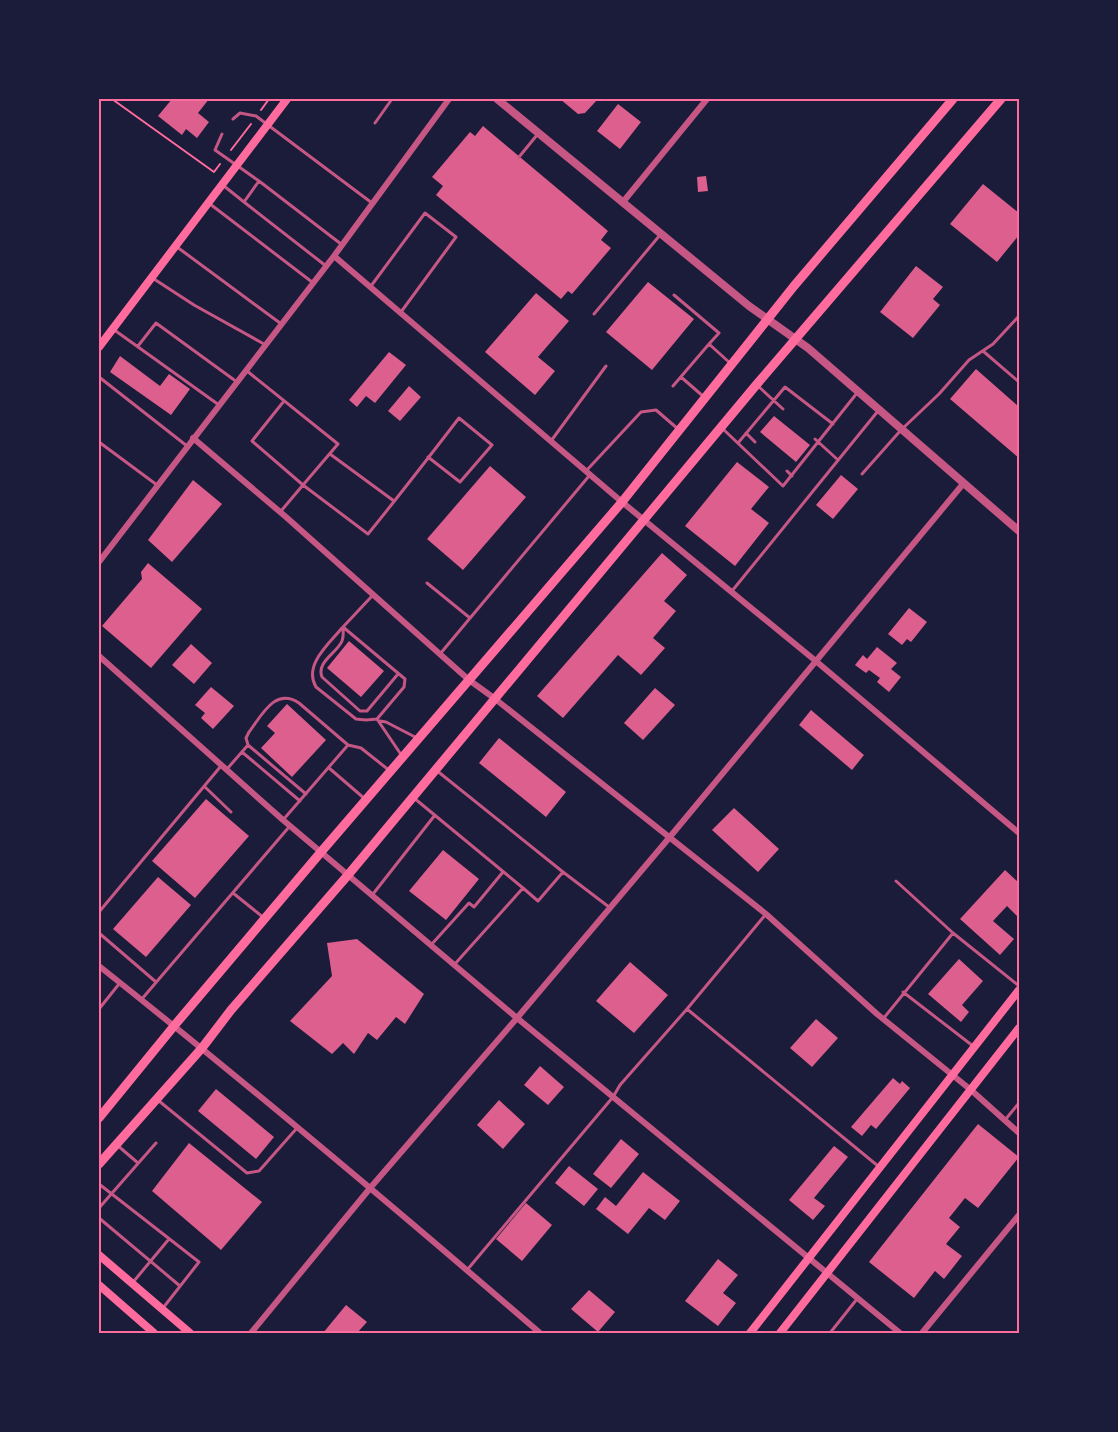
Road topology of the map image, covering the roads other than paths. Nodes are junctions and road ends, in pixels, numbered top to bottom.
1 (287, 99) edge
2 (392, 99) edge
3 (449, 99) edge
4 (497, 99) edge
5 (707, 99) edge
6 (953, 99) edge
7 (1001, 99) edge
8 (232, 119) dead end
9 (375, 123) dead end
10 (267, 124) junction
11 (539, 133) junction
12 (222, 134) dead end
13 (519, 157) dead end
14 (237, 164) junction
15 (260, 181) junction
16 (222, 185) junction
17 (244, 202) junction
18 (623, 202) junction
19 (209, 203) junction
20 (373, 204) junction
21 (661, 234) junction
22 (343, 245) junction
23 (176, 247) junction
24 (334, 256) junction
25 (326, 267) junction
26 (153, 278) junction
27 (314, 283) junction
28 (371, 286) junction
29 (674, 295) dead end
30 (401, 312) junction
31 (594, 314) dead end
32 (1019, 315) edge
33 (767, 319) junction
34 (282, 324) junction
35 (113, 329) junction
36 (796, 340) junction
37 (709, 344) junction
38 (266, 345) junction
39 (137, 346) junction
40 (99, 347) edge
41 (983, 351) junction
42 (731, 364) junction
43 (606, 366) dead end
44 (246, 370) junction
45 (99, 377) edge
46 (681, 377) junction
47 (237, 382) junction
48 (1019, 382) edge
49 (757, 384) junction
50 (673, 386) dead end
51 (858, 392) junction
52 (705, 398) junction
53 (774, 400) junction
54 (284, 401) junction
55 (219, 405) junction
56 (783, 409) dead end
57 (878, 411) junction
58 (833, 424) junction
59 (722, 427) junction
60 (680, 430) junction
61 (901, 430) junction
62 (746, 433) junction
63 (193, 438) junction
64 (815, 439) dead end
65 (551, 441) junction
66 (99, 442) edge
67 (755, 442) dead end
68 (819, 442) junction
69 (738, 444) junction
70 (187, 446) junction
71 (330, 454) junction
72 (428, 458) junction
73 (838, 460) junction
74 (787, 471) dead end
75 (588, 473) junction
76 (862, 474) dead end
77 (792, 476) junction
78 (963, 484) junction
79 (157, 485) junction
80 (303, 485) junction
81 (394, 501) junction
82 (622, 502) junction
83 (280, 513) junction
84 (644, 519) junction
85 (1019, 531) edge
86 (99, 562) edge
87 (427, 583) dead end
88 (732, 591) junction
89 (373, 595) junction
90 (470, 618) junction
91 (343, 627) junction
92 (440, 654) junction
93 (99, 656) edge
94 (817, 662) junction
95 (398, 674) junction
96 (469, 680) junction
97 (494, 698) junction
98 (378, 720) junction
99 (419, 739) junction
100 (249, 745) junction
101 (348, 745) junction
102 (242, 752) junction
103 (403, 757) junction
104 (224, 767) junction
105 (329, 768) junction
106 (435, 769) junction
107 (391, 771) junction
108 (205, 787) junction
109 (306, 794) junction
110 (412, 796) junction
111 (366, 800) junction
112 (300, 801) junction
113 (231, 812) dead end
114 (435, 815) junction
115 (283, 820) junction
116 (290, 825) junction
117 (1019, 833) edge
118 (669, 838) junction
119 (321, 852) junction
120 (503, 872) junction
121 (562, 872) junction
122 (348, 874) junction
123 (896, 880) dead end
124 (523, 888) junction
125 (233, 892) junction
126 (372, 895) junction
127 (610, 908) junction
128 (99, 912) edge
129 (766, 914) junction
130 (265, 919) junction
131 (99, 933) edge
132 (953, 933) junction
133 (431, 945) junction
134 (454, 965) junction
135 (99, 966) edge
136 (156, 982) junction
137 (120, 983) junction
138 (1019, 988) edge
139 (903, 992) junction
140 (141, 1000) junction
141 (99, 1009) edge
142 (687, 1009) junction
143 (517, 1018) junction
144 (883, 1019) junction
145 (174, 1026) junction
146 (1019, 1028) edge
147 (974, 1047) junction
148 (202, 1048) junction
149 (953, 1075) junction
150 (970, 1090) junction
151 (613, 1097) junction
152 (157, 1100) junction
153 (1019, 1103) edge
154 (99, 1118) edge
155 (1005, 1120) junction
156 (298, 1127) junction
157 (1019, 1133) edge
158 (156, 1143) dead end
159 (116, 1144) junction
160 (138, 1163) junction
161 (99, 1164) edge
162 (879, 1168) junction
163 (99, 1184) edge
164 (371, 1187) junction
165 (111, 1194) junction
166 (99, 1208) edge
167 (1019, 1215) edge
168 (99, 1218) edge
169 (169, 1239) junction
170 (99, 1255) edge
171 (809, 1258) junction
172 (150, 1262) junction
173 (466, 1270) junction
174 (827, 1272) junction
175 (132, 1282) junction
176 (99, 1285) edge
177 (180, 1286) junction
178 (858, 1298) junction
179 (162, 1309) junction
180 (154, 1333) edge
181 (190, 1333) edge
182 (251, 1333) edge
183 (540, 1333) edge
184 (750, 1333) edge
185 (780, 1333) edge
186 (830, 1333) edge
187 (900, 1333) edge
188 (922, 1333) edge

1 - 10 main road
2 - 9 lane
3 - 20 street
4 - 11 street
5 - 18 street
6 - 33 main road
7 - 36 main road
8 - 10 lane
10 - 14 main road
10 - 20 lane
11 - 13 lane
11 - 18 street
12 - 14 lane
14 - 15 lane
14 - 16 main road
15 - 17 lane
15 - 22 lane
16 - 17 lane
16 - 19 main road
17 - 25 lane
18 - 21 street
19 - 23 main road
19 - 27 lane
20 - 22 street
21 - 31 lane
21 - 33 street
22 - 24 street
23 - 26 main road
23 - 34 lane
24 - 25 street
24 - 28 street
25 - 27 street
26 - 35 main road
26 - 38 lane
27 - 34 street
28 - 30 street
28 - 30 lane
29 - 37 lane
30 - 65 street
32 - 41 lane
33 - 36 street
33 - 42 main road
34 - 38 street
35 - 39 lane
35 - 40 main road
36 - 49 main road
36 - 51 street
37 - 42 lane
37 - 46 lane
38 - 44 street
39 - 47 lane
39 - 55 lane
41 - 48 lane
41 - 61 lane
42 - 52 main road
43 - 65 lane
44 - 47 street
44 - 54 lane
45 - 70 lane
46 - 50 lane
46 - 52 lane
47 - 55 street
49 - 53 lane
49 - 59 main road
51 - 57 street
51 - 58 lane
52 - 60 main road
53 - 56 lane
53 - 58 lane
53 - 62 lane
54 - 71 lane
54 - 80 lane
55 - 63 street
57 - 61 street
57 - 73 lane
58 - 68 lane
59 - 69 lane
59 - 84 main road
60 - 75 lane
60 - 82 main road
61 - 76 lane
61 - 78 street
62 - 67 lane
62 - 69 lane
63 - 70 street
63 - 83 street
64 - 68 lane
65 - 75 street
66 - 79 lane
68 - 73 lane
68 - 77 lane
69 - 77 lane
70 - 79 street
71 - 80 lane
71 - 81 lane
72 - 72 lane
72 - 81 lane
73 - 88 lane
74 - 77 lane
75 - 82 street
75 - 90 lane
78 - 85 street
78 - 94 street
79 - 86 street
80 - 81 lane
80 - 83 lane
82 - 84 street
82 - 96 main road
83 - 89 street
84 - 88 street
84 - 97 main road
87 - 90 lane
88 - 94 street
89 - 91 lane
89 - 92 street
90 - 92 lane
91 - 95 lane
91 - 95 lane
91 - 98 lane
92 - 96 street
93 - 104 street
94 - 117 street
94 - 118 street
95 - 98 lane
96 - 97 street
96 - 99 main road
97 - 106 main road
97 - 118 street
98 - 99 lane
98 - 103 lane
99 - 103 main road
100 - 101 lane
100 - 102 lane
100 - 109 lane
101 - 105 lane
101 - 107 lane
102 - 104 lane
102 - 112 lane
103 - 107 main road
104 - 108 lane
104 - 115 street
105 - 109 lane
105 - 111 lane
106 - 110 main road
106 - 121 lane
107 - 111 main road
108 - 113 lane
108 - 128 lane
109 - 112 lane
110 - 114 lane
110 - 122 main road
111 - 119 main road
112 - 115 lane
114 - 120 lane
114 - 126 lane
115 - 116 street
116 - 119 street
116 - 125 lane
118 - 127 street
118 - 129 street
119 - 122 street
119 - 130 main road
120 - 124 lane
120 - 133 lane
121 - 124 lane
121 - 127 lane
122 - 126 street
122 - 148 main road
123 - 132 lane
124 - 134 lane
125 - 130 lane
125 - 136 lane
126 - 133 street
127 - 143 street
129 - 142 lane
129 - 144 street
130 - 145 main road
131 - 136 lane
132 - 138 lane
132 - 139 lane
133 - 134 street
134 - 143 street
135 - 137 street
136 - 140 lane
137 - 140 street
137 - 141 lane
138 - 147 main road
139 - 144 lane
139 - 147 lane
140 - 145 street
142 - 151 lane
142 - 162 lane
143 - 151 street
143 - 164 street
144 - 149 street
145 - 148 street
145 - 154 main road
146 - 150 main road
147 - 149 main road
148 - 152 main road
148 - 156 street
149 - 150 street
149 - 162 main road
150 - 155 street
150 - 174 main road
151 - 171 street
151 - 173 lane
152 - 156 lane
152 - 159 main road
153 - 155 lane
155 - 157 street
156 - 164 street
158 - 160 lane
159 - 160 lane
159 - 161 main road
160 - 165 lane
162 - 171 main road
163 - 165 lane
164 - 173 street
164 - 182 street
165 - 166 lane
165 - 169 lane
167 - 188 street
168 - 172 lane
169 - 172 lane
169 - 177 lane
170 - 175 main road
171 - 174 street
171 - 184 main road
172 - 175 lane
172 - 177 lane
173 - 183 street
174 - 178 street
174 - 185 main road
175 - 179 main road
176 - 180 main road
177 - 179 lane
178 - 186 lane
178 - 187 street
179 - 181 main road

